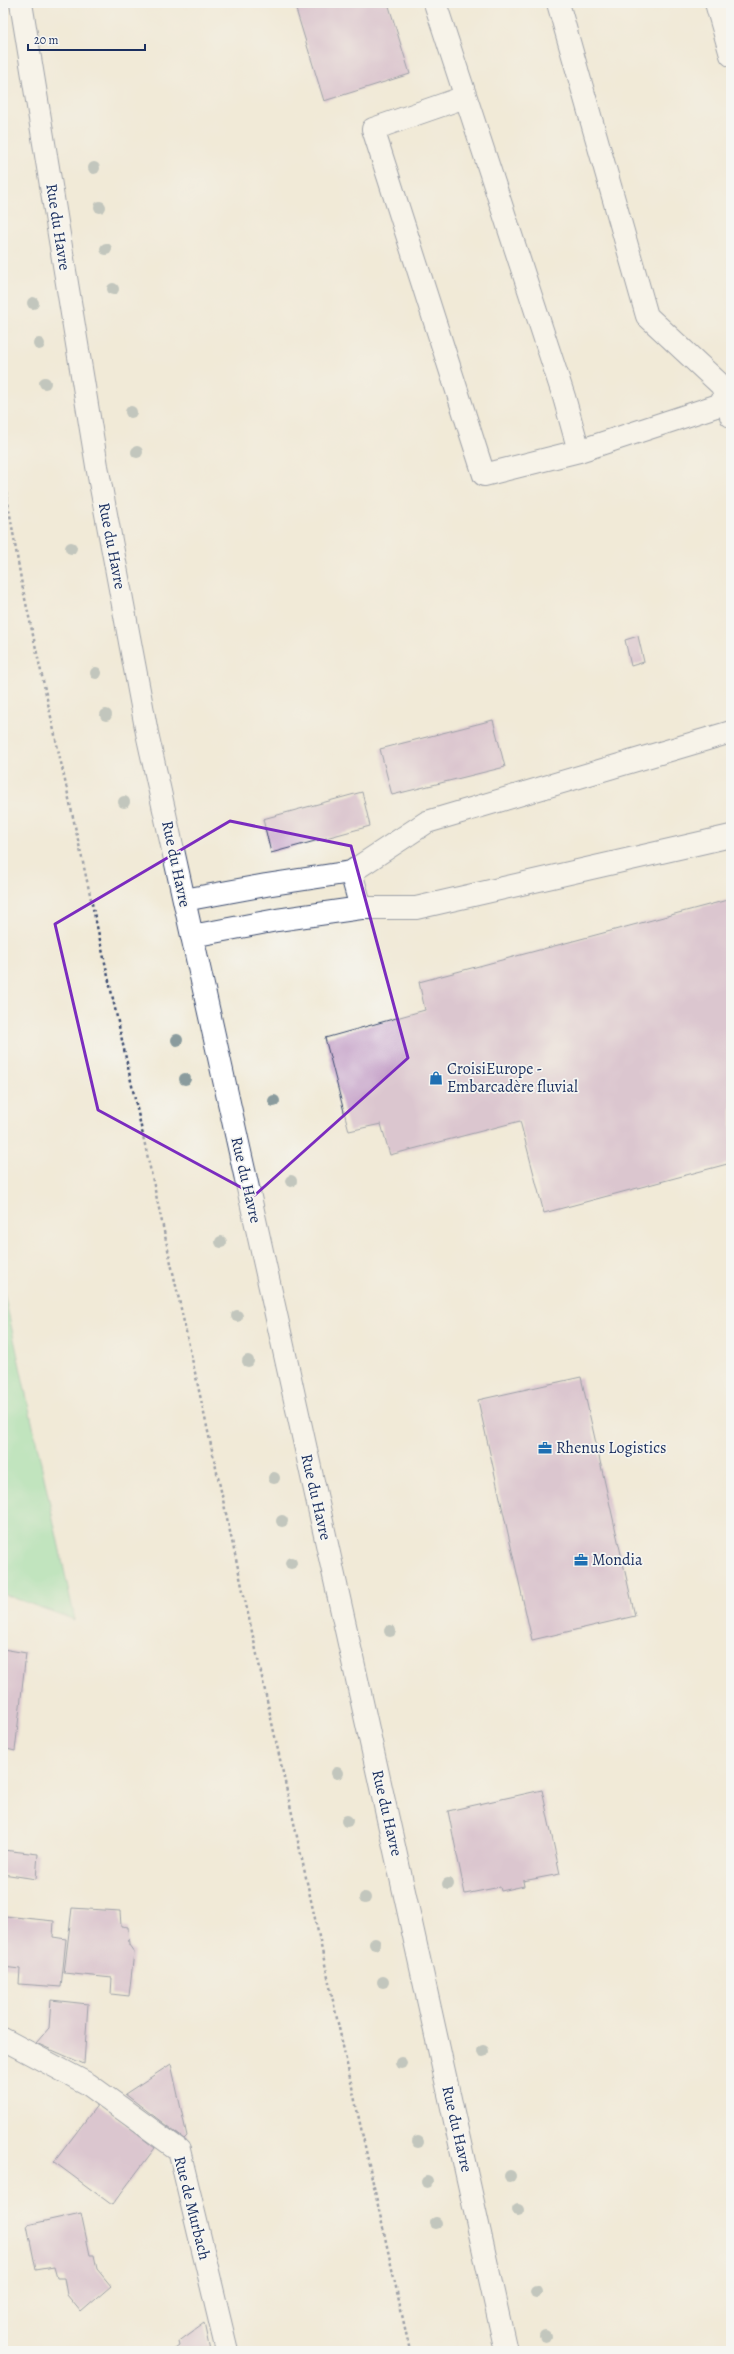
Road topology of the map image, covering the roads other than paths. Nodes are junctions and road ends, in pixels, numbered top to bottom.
1 (21, 3) edge
2 (435, 3) edge
3 (558, 3) edge
4 (716, 3) edge
5 (731, 55) edge
6 (465, 97) junction
7 (729, 407) edge
8 (579, 451) junction
9 (731, 732) edge
10 (731, 836) edge
11 (351, 872) junction
12 (184, 900) junction
13 (361, 908) junction
14 (192, 936) junction
15 (3, 2039) edge
16 (228, 2351) edge
17 (506, 2351) edge

1 - 12 main road, Rue du Havre
2 - 6 main road
3 - 7 main road
4 - 5 main road
6 - 8 main road
6 - 8 main road
7 - 8 main road
9 - 11 main road
10 - 13 main road
11 - 12 main road
11 - 13 main road
12 - 14 main road, Rue du Havre
13 - 14 main road
14 - 17 main road, Rue du Havre
15 - 16 main road, Rue de Murbach

